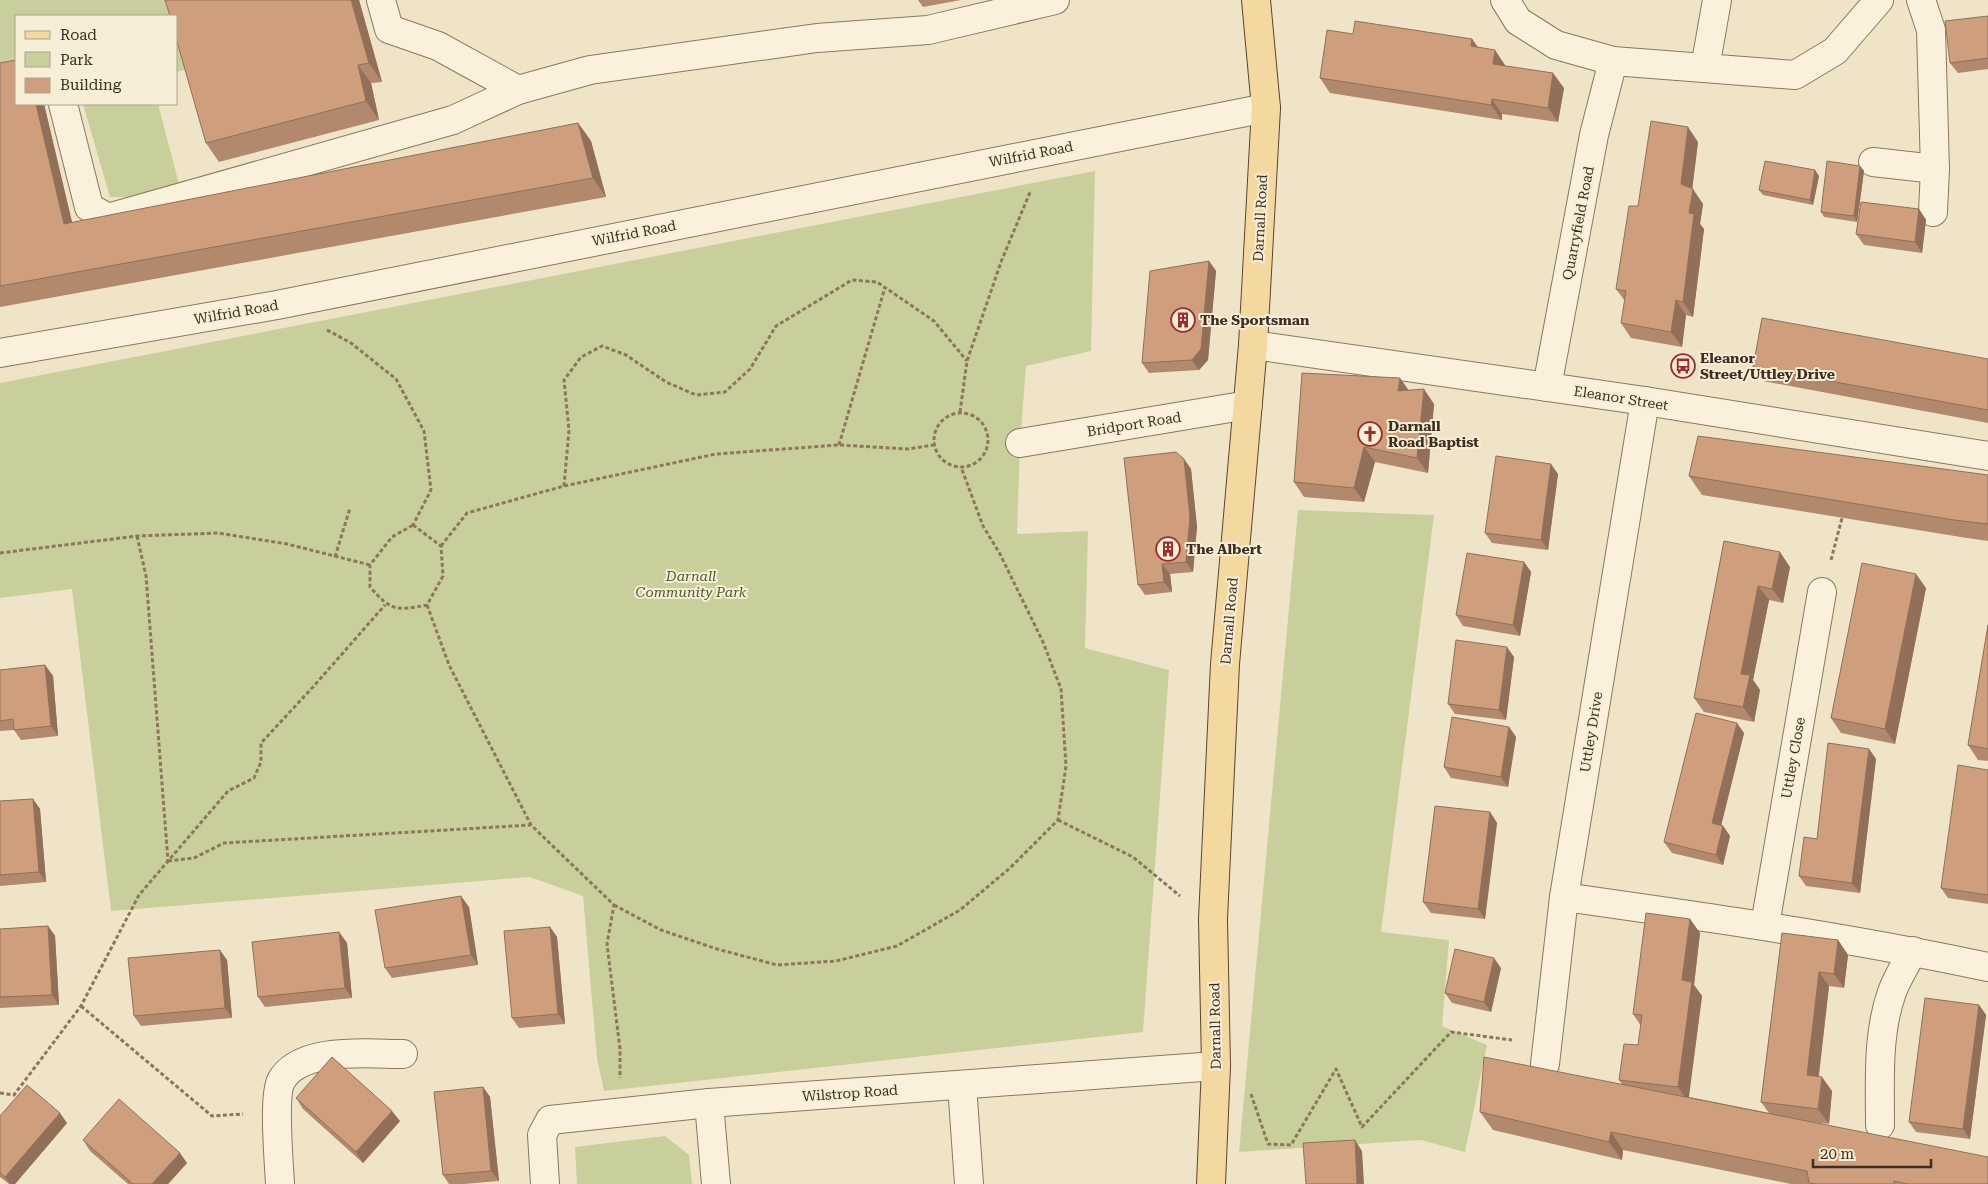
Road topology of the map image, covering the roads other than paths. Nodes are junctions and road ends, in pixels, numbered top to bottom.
1 (381, 0) edge
2 (1054, 0) edge
3 (1256, 0) edge
4 (1505, 0) edge
5 (1717, 0) edge
6 (1879, 0) edge
7 (1921, 0) edge
8 (1613, 61) junction
9 (1705, 68) junction
10 (518, 90) junction
11 (63, 105) edge
12 (1266, 108) junction
13 (1873, 162) dead end
14 (1935, 169) junction
15 (1933, 212) dead end
16 (1253, 345) junction
17 (0, 353) edge
18 (1547, 387) junction
19 (1645, 402) junction
20 (1248, 405) junction
21 (1020, 443) dead end
22 (1988, 456) edge
23 (1822, 592) road end
24 (1564, 897) junction
25 (1765, 925) junction
26 (1913, 951) junction
27 (1988, 967) edge
28 (403, 1054) dead end
29 (1546, 1055) road end
30 (1216, 1066) junction
31 (962, 1085) junction
32 (709, 1103) junction
33 (1880, 1125) dead end
34 (280, 1184) edge
35 (545, 1184) edge
36 (716, 1184) edge
37 (969, 1184) edge
38 (1212, 1184) edge

1 - 10 street
2 - 10 street
3 - 12 main road, Darnall Road
4 - 8 street
5 - 9 street
6 - 9 street
7 - 14 street
8 - 9 street
8 - 18 street, Quarryfield Road
10 - 11 street
12 - 16 main road, Darnall Road
12 - 17 street, Wilfrid Road
13 - 14 street
14 - 15 street
16 - 18 street, Eleanor Street
16 - 20 main road, Darnall Road
18 - 19 street, Eleanor Street
19 - 22 street, Eleanor Street
19 - 24 street, Uttley Drive
20 - 21 street, Bridport Road
20 - 30 main road, Darnall Road
23 - 25 street, Uttley Close
24 - 25 street
24 - 29 street, Uttley Drive
25 - 26 street
26 - 27 street
26 - 33 street
28 - 34 street
30 - 31 street, Wilstrop Road
30 - 38 main road, Darnall Road
31 - 32 street, Wilstrop Road
31 - 37 street
32 - 35 street, Wilstrop Road
32 - 36 street

